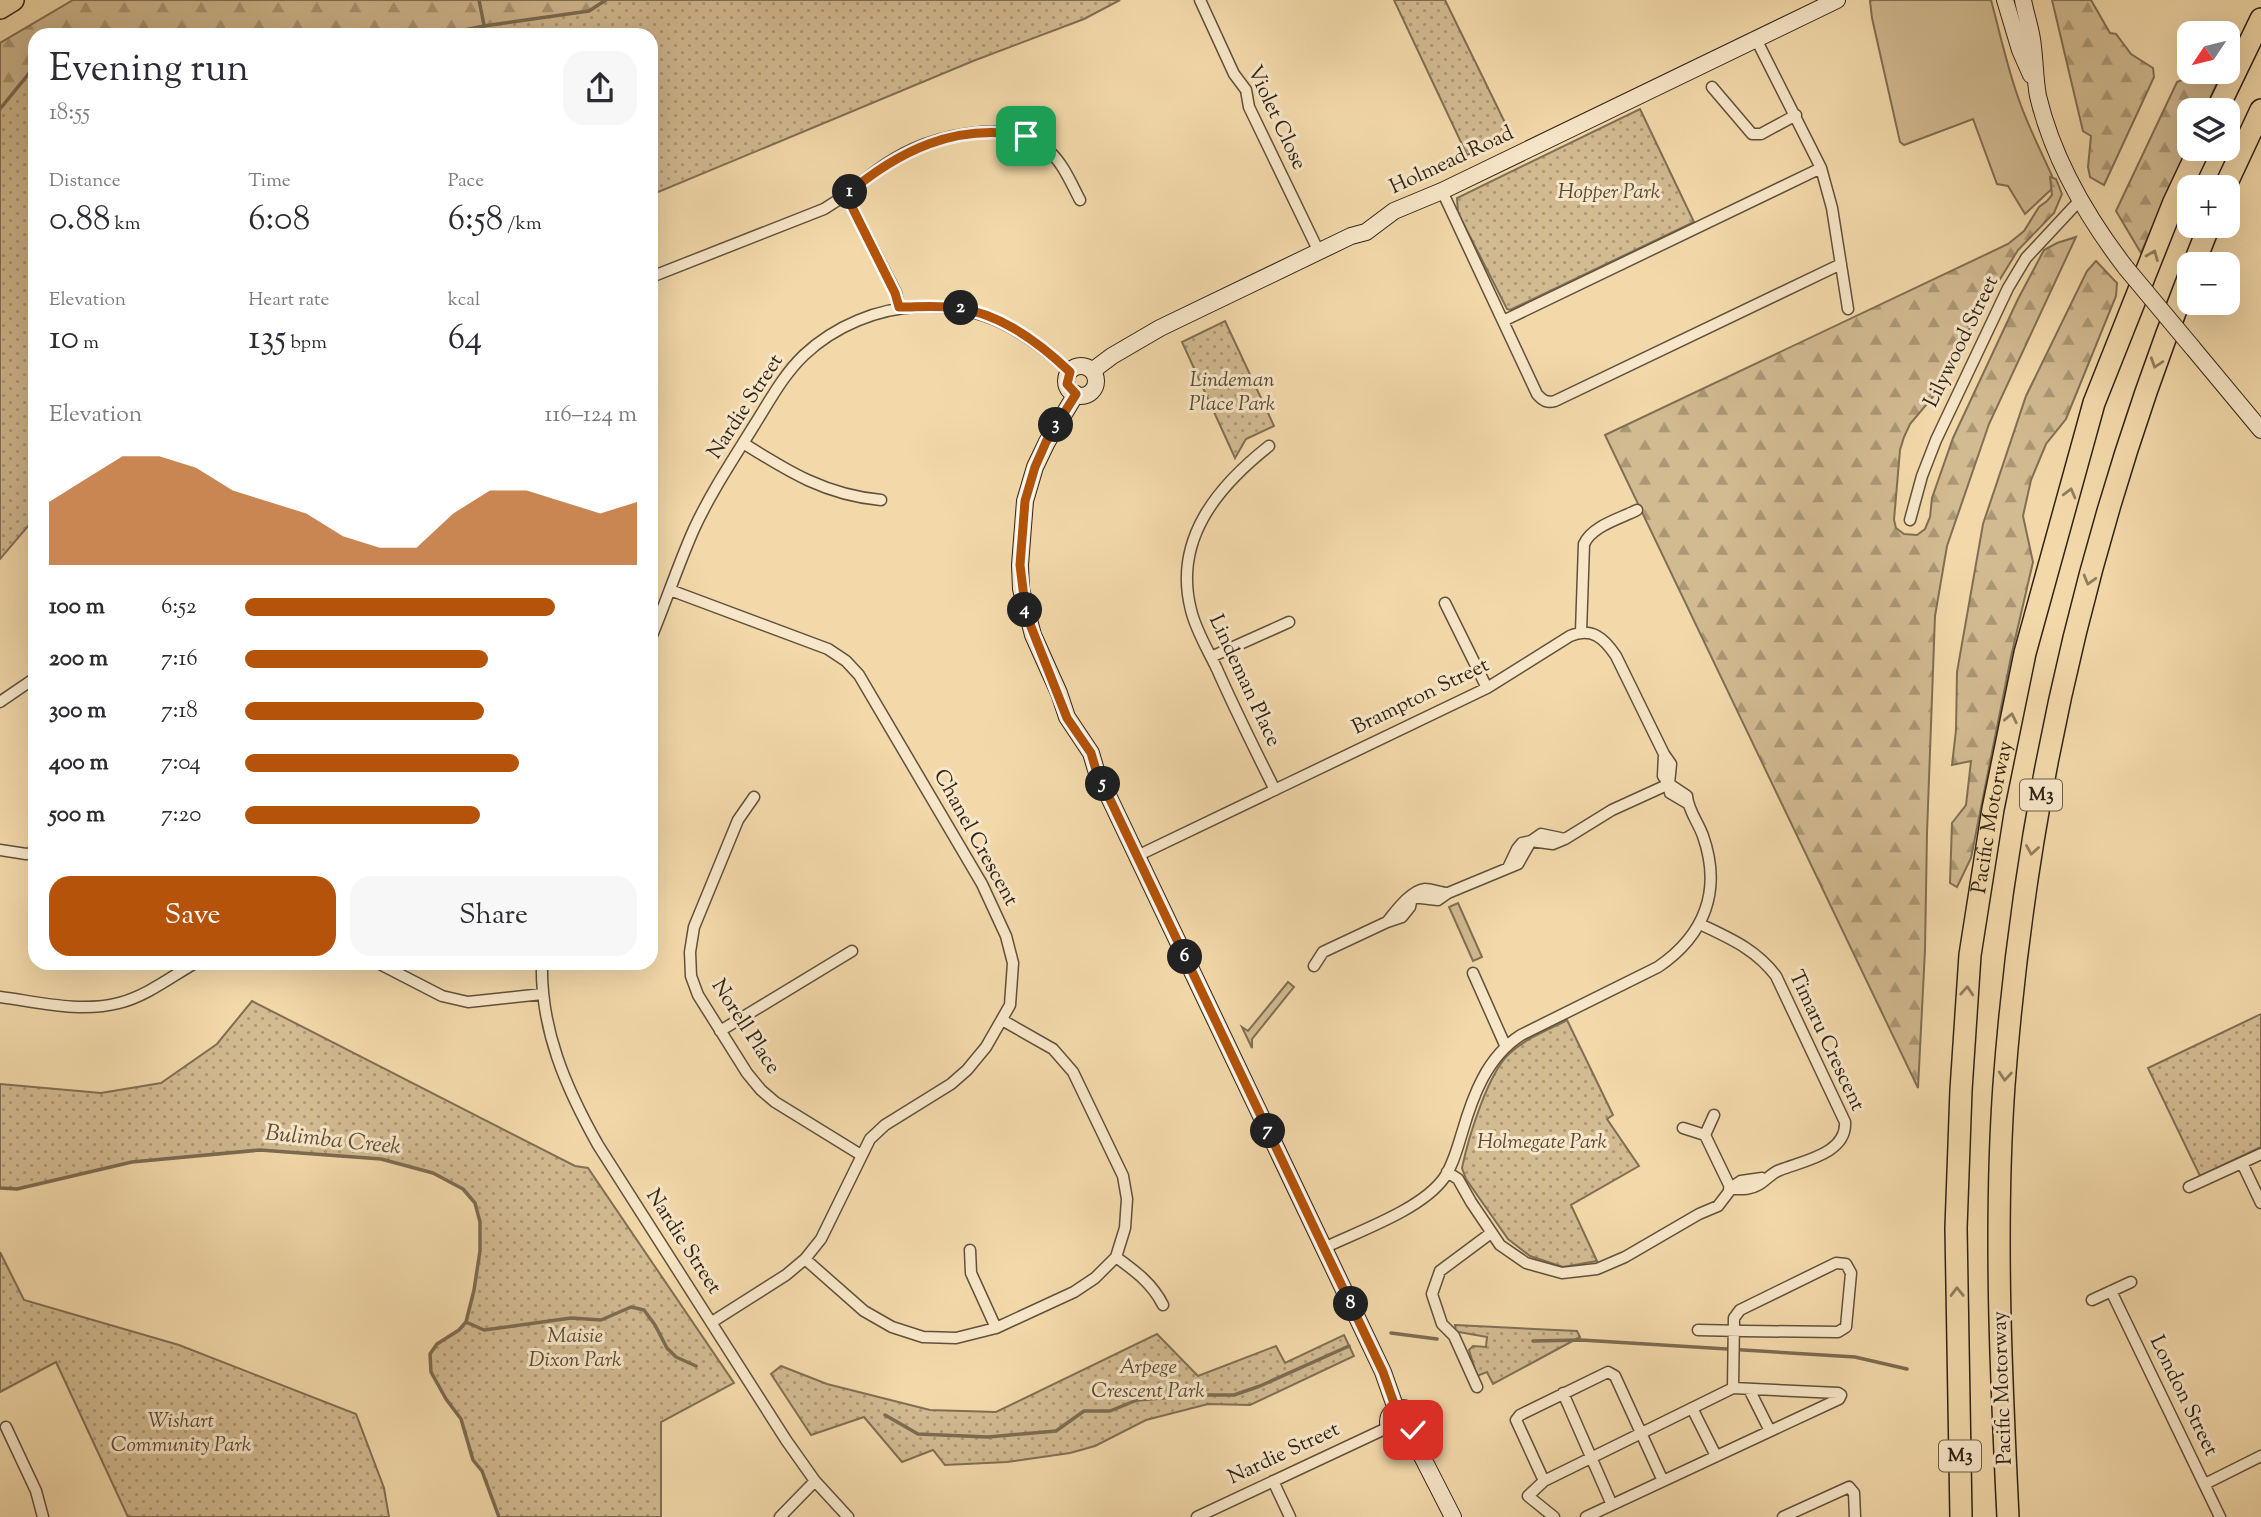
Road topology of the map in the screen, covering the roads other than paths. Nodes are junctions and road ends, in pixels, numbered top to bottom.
1 (13, 0) edge
2 (1200, 0) edge
3 (1837, 0) edge
4 (2005, 0) edge
5 (2023, 0) edge
6 (0, 8) edge
7 (2261, 19) edge
8 (1756, 39) junction
9 (1712, 87) dead end
10 (2037, 90) junction
11 (2223, 98) edge
12 (2261, 110) edge
13 (1796, 115) junction
14 (2193, 161) edge
15 (1821, 167) junction
16 (2231, 175) edge
17 (1442, 191) junction
18 (846, 195) junction
19 (1080, 200) dead end
20 (2084, 207) junction
21 (1319, 252) junction
22 (1841, 264) junction
23 (658, 274) edge
24 (899, 307) junction
25 (2177, 307) edge
26 (1848, 309) dead end
27 (1503, 321) junction
28 (1092, 371) junction
29 (1070, 372) junction
30 (1076, 394) junction
31 (2258, 427) edge
32 (743, 443) junction
33 (1269, 446) dead end
34 (881, 500) dead end
35 (1637, 510) dead end
36 (1910, 520) dead end
37 (670, 590) junction
38 (1445, 603) dead end
39 (658, 620) edge
40 (1289, 622) dead end
41 (1581, 632) junction
42 (1211, 657) junction
43 (28, 683) edge
44 (1488, 688) junction
45 (0, 702) edge
46 (1669, 784) junction
47 (1275, 790) junction
48 (754, 797) dead end
49 (0, 850) edge
50 (28, 854) edge
51 (1137, 856) junction
52 (1700, 924) junction
53 (852, 951) dead end
54 (1314, 966) dead end
55 (183, 970) edge
56 (392, 970) edge
57 (542, 970) edge
58 (1473, 973) dead end
59 (542, 994) junction
60 (0, 997) edge
61 (1002, 1020) junction
62 (720, 1031) junction
63 (1505, 1045) junction
64 (1714, 1115) dead end
65 (1683, 1128) dead end
66 (1705, 1135) junction
67 (2261, 1154) edge
68 (861, 1155) junction
69 (2242, 1163) junction
70 (1445, 1175) junction
71 (2189, 1187) dead end
72 (1731, 1189) junction
73 (2261, 1203) edge
74 (1491, 1233) junction
75 (1324, 1248) junction
76 (970, 1250) dead end
77 (1116, 1257) junction
78 (804, 1259) junction
79 (2131, 1282) dead end
80 (2111, 1291) junction
81 (2092, 1300) dead end
82 (1163, 1305) dead end
83 (712, 1322) junction
84 (996, 1328) junction
85 (1699, 1329) dead end
86 (1734, 1336) junction
87 (1477, 1387) dead end
88 (1733, 1388) junction
89 (1749, 1389) junction
90 (1563, 1393) junction
91 (1692, 1408) junction
92 (1396, 1409) junction
93 (6, 1427) dead end
94 (1389, 1427) junction
95 (1769, 1431) junction
96 (1410, 1433) junction
97 (1642, 1433) junction
98 (1716, 1456) junction
99 (2261, 1456) edge
100 (1591, 1457) junction
101 (815, 1481) junction
102 (1273, 1481) junction
103 (1544, 1481) junction
104 (1663, 1481) junction
105 (2205, 1484) junction
106 (1612, 1505) junction
107 (43, 1517) edge
108 (780, 1517) edge
109 (848, 1517) edge
110 (1197, 1517) edge
111 (1290, 1517) edge
112 (1453, 1517) edge
113 (1554, 1517) edge
114 (1586, 1517) edge
115 (1783, 1517) edge
116 (1855, 1517) edge
117 (1961, 1517) edge
118 (2008, 1517) edge
119 (2220, 1517) edge

1 - 6 highway
2 - 21 street, Violet Close
3 - 8 street, Holmead Road
4 - 10 street
5 - 10 street
7 - 11 highway
8 - 13 street
8 - 17 street, Holmead Road
9 - 13 street
10 - 20 street
12 - 16 highway
13 - 15 street
117 -> 14 highway, Pacific Motorway / M3
15 - 22 street
15 - 27 street
17 - 21 street, Holmead Road
17 - 27 street
18 - 19 street
18 - 23 street
18 - 24 street
20 - 31 street, bridge
20 - 36 street, Lilywood Street
21 - 28 street, Holmead Road
22 - 26 street
22 - 27 street
24 - 29 street, Nardie Street
24 - 32 street, Nardie Street
25 -> 118 highway, Pacific Motorway / M3
28 - 29 street
28 - 30 street, Holmead Road
29 - 30 street
30 - 51 street, Holmead Road
32 - 34 street
32 - 37 street, Nardie Street
33 - 42 street, Lindeman Place
35 - 41 street
37 - 39 street, Nardie Street
37 - 61 street, Chanel Crescent
38 - 44 street
40 - 42 street
41 - 44 street, Brampton Street
41 - 46 street
42 - 47 street, Lindeman Place
43 - 45 street
44 - 47 street, Brampton Street
46 - 52 street
46 - 54 street
47 - 51 street, Brampton Street
48 - 62 street, Norell Place
49 - 50 street
51 - 75 street, Holmead Road
52 - 63 street
52 - 72 street, Timaru Crescent
53 - 62 street
55 - 60 street
56 - 59 street
57 - 59 street, Nardie Street
58 - 63 street
59 - 83 street, Nardie Street
61 - 68 street, Chanel Crescent
61 - 77 street
62 - 68 street, Norell Place
63 - 70 street
64 - 66 street
65 - 66 street
66 - 72 street
67 - 69 street
68 - 78 street, Chanel Crescent
69 - 71 street
69 - 73 street
70 - 74 street
70 - 75 street
72 - 74 street
74 - 87 street
75 - 92 street, Holmead Road
76 - 84 street
77 - 82 street
77 - 84 street
78 - 83 street, Chanel Crescent
78 - 84 street
79 - 80 street
80 - 81 street
80 - 105 street, London Street
83 - 101 street, Nardie Street
85 - 86 street
86 - 86 street
86 - 88 street
88 - 89 street
88 - 91 street
89 - 95 street
89 - 95 street
90 - 97 street
90 - 100 street
90 - 103 street
91 - 97 street
91 - 98 street
92 - 94 street
92 - 96 street
93 - 107 street
94 - 96 street
94 - 102 street, Nardie Street
95 - 98 street
96 - 112 street
97 - 100 street
97 - 104 street
98 - 104 street
99 - 105 street
100 - 103 street
100 - 106 street
101 - 108 street
101 - 109 street, Nardie Street
102 - 110 street, Nardie Street
102 - 111 street
103 - 113 street
104 - 106 street
105 - 119 street, London Street
106 - 114 street
115 - 116 street

